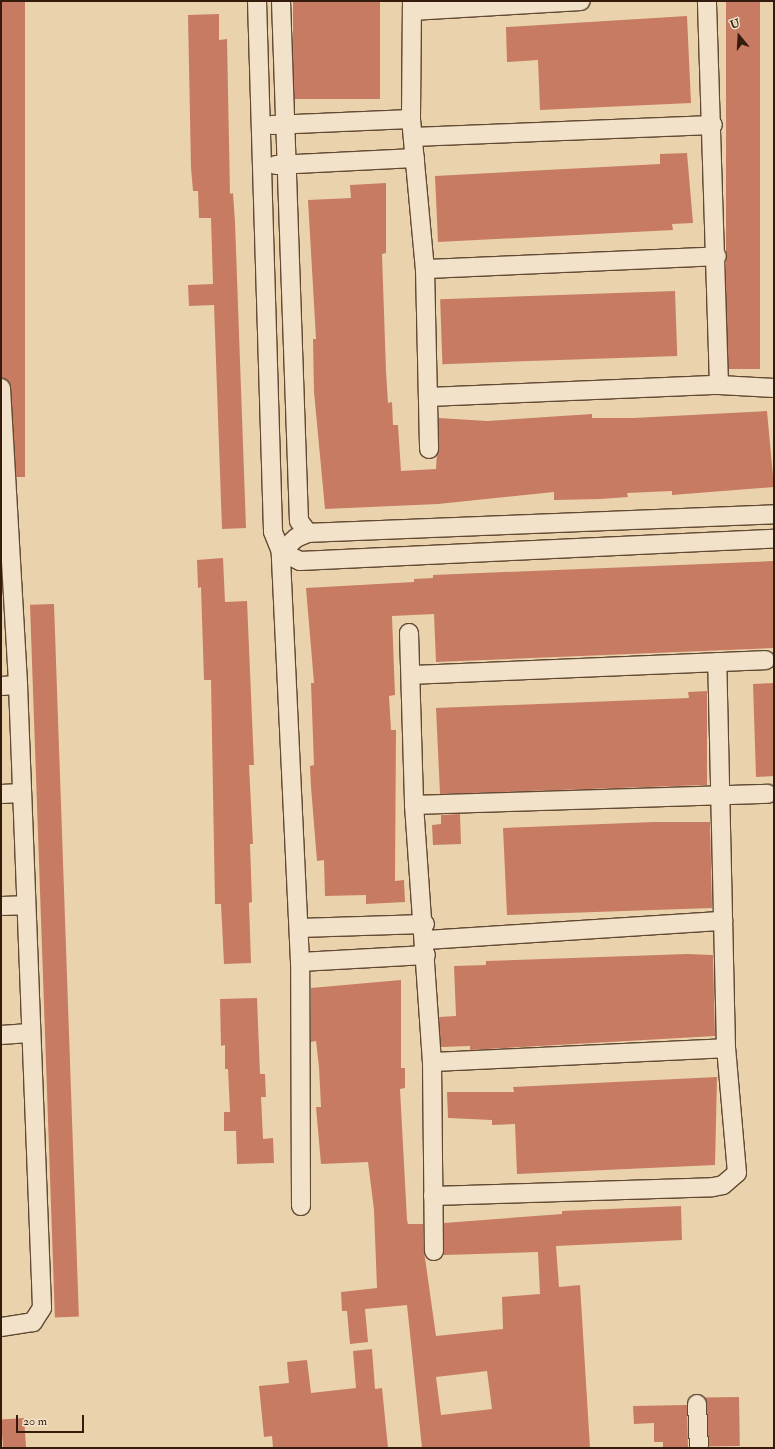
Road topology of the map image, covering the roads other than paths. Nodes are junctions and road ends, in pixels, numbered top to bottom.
1 (257, 1) edge
2 (281, 1) edge
3 (581, 1) edge
4 (706, 1) edge
5 (412, 6) edge
6 (411, 119) junction
7 (261, 125) junction
8 (284, 125) junction
9 (712, 126) junction
10 (414, 138) junction
11 (415, 158) junction
12 (287, 164) junction
13 (262, 166) junction
14 (717, 256) junction
15 (425, 269) junction
16 (719, 385) junction
17 (1, 388) edge
18 (774, 388) edge
19 (428, 397) junction
20 (429, 449) dead end
21 (4, 470) edge
22 (774, 514) edge
23 (456, 527) junction
24 (308, 533) junction
25 (774, 539) edge
26 (281, 552) junction
27 (457, 553) junction
28 (6, 582) edge
29 (409, 633) dead end
30 (766, 660) dead end
31 (717, 662) junction
32 (411, 675) junction
33 (10, 685) edge
34 (22, 793) junction
35 (1, 794) edge
36 (768, 794) dead end
37 (721, 795) junction
38 (414, 805) junction
39 (25, 905) junction
40 (1, 906) edge
41 (723, 921) junction
42 (298, 928) junction
43 (426, 940) junction
44 (300, 962) junction
45 (29, 1033) junction
46 (1, 1035) edge
47 (726, 1048) junction
48 (432, 1062) junction
49 (433, 1196) junction
50 (302, 1206) dead end
51 (434, 1251) dead end
52 (1, 1327) edge
53 (697, 1404) dead end
54 (699, 1448) edge

1 - 7 street
2 - 8 street
3 - 5 street
4 - 9 street
5 - 6 street
6 - 8 street
6 - 10 street
7 - 8 street
7 - 13 street
8 - 12 street
9 - 10 street
9 - 14 street
10 - 11 street
11 - 12 street
11 - 15 street
12 - 13 street
12 - 24 street
13 - 26 street
14 - 15 street
14 - 16 street
15 - 19 street
16 - 18 street
16 - 19 street
17 - 21 street
19 - 20 street
21 - 28 street
22 - 23 street
23 - 24 street
23 - 27 street
24 - 26 street
25 - 27 street
26 - 27 street
26 - 42 street
28 - 33 street
29 - 32 street
30 - 31 street
31 - 32 street
31 - 37 street
32 - 38 street
33 - 34 street
34 - 35 street
34 - 39 street
36 - 37 street
37 - 38 street
37 - 41 street
38 - 43 street
39 - 40 street
39 - 45 street
41 - 43 street
41 - 47 street
42 - 43 street
42 - 44 street
43 - 44 street
43 - 48 street
44 - 50 street
45 - 46 street
45 - 52 street
47 - 48 street
47 - 49 street
48 - 49 street
49 - 51 street
53 - 54 street

